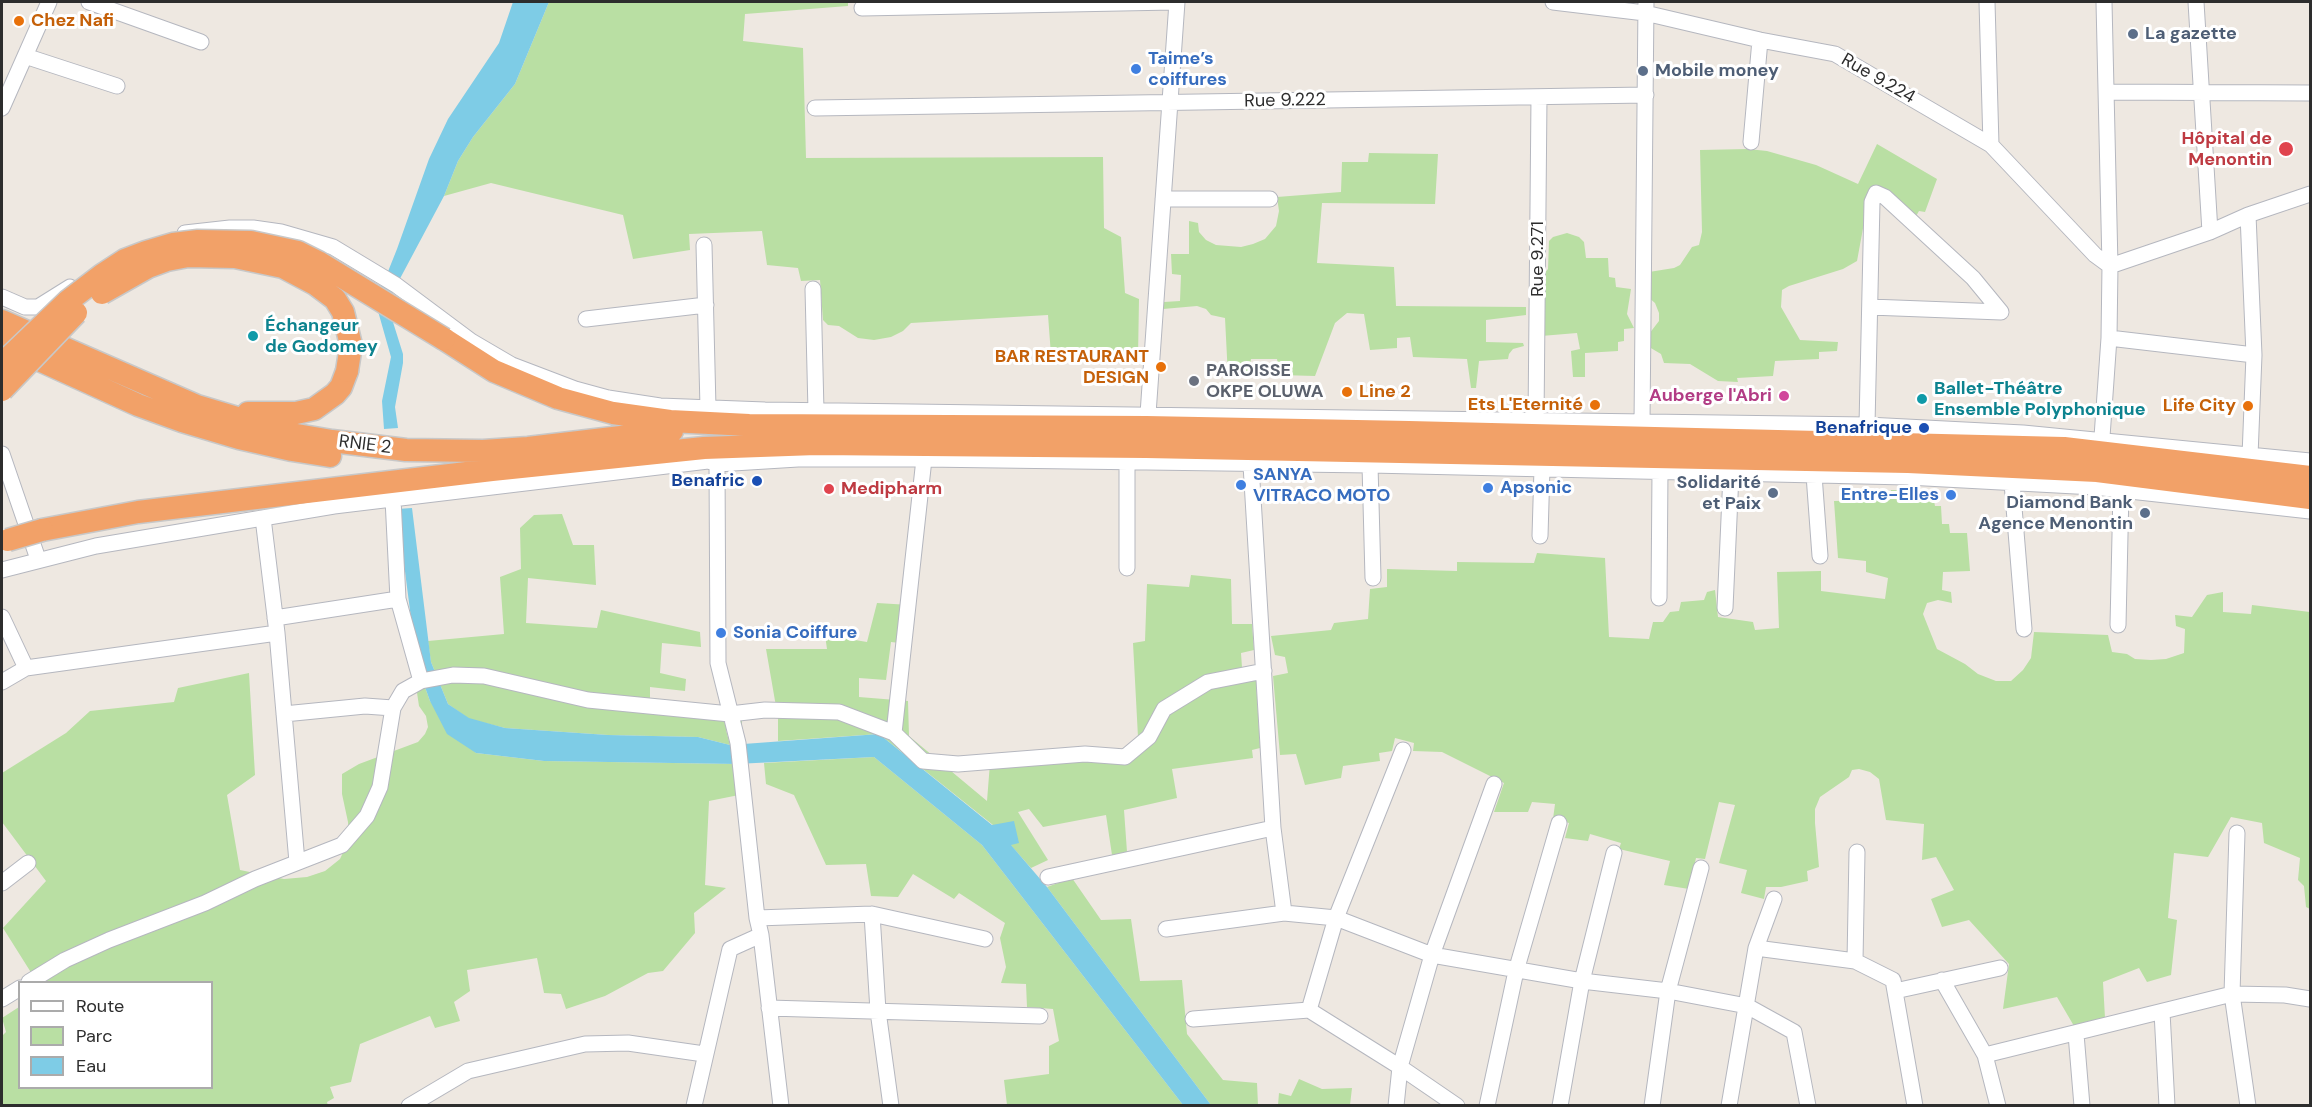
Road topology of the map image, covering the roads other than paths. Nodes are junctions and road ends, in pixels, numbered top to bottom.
1 (49, 2) edge
2 (89, 2) edge
3 (1175, 2) edge
4 (1553, 2) edge
5 (1987, 2) edge
6 (2103, 2) edge
7 (2196, 2) edge
8 (1646, 7) edge
9 (862, 8) dead end
10 (1760, 40) junction
11 (201, 42) dead end
12 (25, 56) junction
13 (117, 86) dead end
14 (2107, 92) junction
15 (2202, 92) junction
16 (2310, 93) edge
17 (1646, 95) junction
18 (1539, 97) junction
19 (1170, 102) junction
20 (2, 108) edge
21 (815, 108) dead end
22 (1751, 142) dead end
23 (1991, 145) junction
24 (2310, 194) edge
25 (1163, 199) junction
26 (1270, 199) dead end
27 (2248, 215) junction
28 (2210, 232) junction
29 (704, 245) dead end
30 (2110, 266) junction
31 (813, 289) dead end
32 (2, 297) edge
33 (705, 305) junction
34 (1870, 307) junction
35 (586, 319) dead end
36 (2, 321) edge
37 (2109, 338) junction
38 (2, 343) edge
39 (2254, 355) junction
40 (2, 364) edge
41 (2, 390) edge
42 (197, 406) junction
43 (708, 408) junction
44 (789, 411) junction
45 (816, 411) junction
46 (1148, 414) junction
47 (1536, 421) junction
48 (1642, 423) junction
49 (749, 425) junction
50 (1867, 425) junction
51 (2, 453) edge
52 (2250, 456) junction
53 (924, 459) junction
54 (2310, 461) edge
55 (1127, 462) junction
56 (2099, 462) junction
57 (717, 464) junction
58 (1251, 465) junction
59 (1371, 465) junction
60 (1542, 468) junction
61 (492, 470) junction
62 (1660, 471) junction
63 (1731, 474) junction
64 (1814, 475) junction
65 (2310, 477) edge
66 (2012, 483) junction
67 (2121, 490) junction
68 (2310, 498) edge
69 (393, 499) junction
70 (2310, 511) edge
71 (262, 518) junction
72 (1540, 536) dead end
73 (5, 541) edge
74 (1820, 556) dead end
75 (38, 559) junction
76 (1127, 568) dead end
77 (2, 570) edge
78 (1373, 578) dead end
79 (1659, 598) dead end
80 (398, 600) junction
81 (1725, 608) dead end
82 (2, 617) edge
83 (2118, 625) dead end
84 (276, 626) junction
85 (2024, 629) dead end
86 (26, 668) junction
87 (1264, 671) junction
88 (421, 681) junction
89 (2, 682) edge
90 (393, 708) junction
91 (284, 714) junction
92 (730, 714) junction
93 (894, 733) junction
94 (1403, 750) dead end
95 (1494, 784) dead end
96 (1559, 823) dead end
97 (1273, 828) junction
98 (2237, 833) dead end
99 (1857, 852) dead end
100 (1614, 853) dead end
101 (297, 862) junction
102 (28, 863) dead end
103 (1701, 868) dead end
104 (1048, 876) dead end
105 (2, 883) edge
106 (1774, 899) dead end
107 (1284, 913) junction
108 (872, 914) junction
109 (757, 918) junction
110 (1336, 918) junction
111 (1166, 929) dead end
112 (761, 935) junction
113 (986, 939) dead end
114 (1756, 948) junction
115 (1432, 955) junction
116 (1855, 961) junction
117 (2000, 968) dead end
118 (1516, 971) junction
119 (31, 981) edge
120 (1582, 981) junction
121 (1942, 981) junction
122 (18, 989) edge
123 (1668, 991) junction
124 (1895, 991) junction
125 (2232, 994) junction
126 (2, 999) edge
127 (2310, 999) edge
128 (1747, 1006) junction
129 (770, 1008) junction
130 (1309, 1010) junction
131 (878, 1011) junction
132 (2162, 1012) junction
133 (1040, 1016) dead end
134 (1193, 1019) dead end
135 (2076, 1034) junction
136 (704, 1054) junction
137 (1985, 1054) junction
138 (1400, 1067) junction
139 (409, 1106) edge
140 (694, 1106) edge
141 (781, 1106) edge
142 (891, 1106) edge
143 (1396, 1106) edge
144 (1457, 1106) edge
145 (1487, 1106) edge
146 (1560, 1106) edge
147 (1652, 1106) edge
148 (1729, 1106) edge
149 (1808, 1106) edge
150 (1915, 1106) edge
151 (1998, 1106) edge
152 (2082, 1106) edge
153 (2167, 1106) edge
154 (2248, 1106) edge

1 - 12 street
2 - 11 street
3 - 9 street
3 - 19 street
4 - 8 street, Rue 9.224
5 - 23 street
6 - 14 street
7 - 15 street
8 - 10 street, Rue 9.224
8 - 17 street
10 - 22 street
10 - 23 street, Rue 9.224
12 - 13 street
12 - 20 street
14 - 15 street
14 - 30 street
15 - 16 street
15 - 28 street
17 - 18 street, Rue 9.222
17 - 48 street
18 - 19 street, Rue 9.222
18 - 47 street, Rue 9.271
19 - 21 street, Rue 9.222
19 - 25 street
23 - 30 street, Rue 9.224
24 - 27 street
25 - 26 street
25 - 46 street
27 - 28 street
27 - 39 street
28 - 30 street
29 - 33 street
30 - 37 street
31 - 45 street
32 - 43 street
33 - 35 street
33 - 43 street
34 - 34 street
34 - 50 street
36 - 42 highway, RNIE 2 / RNIE 2
37 - 39 street
37 - 56 street
38 - 61 highway, RNIE 2 / RNIE 2
39 - 52 street
40 - 49 highway, bridge
41 - 42 highway, bridge
42 - 49 highway, RNIE 2 / RNIE 2
43 - 44 street
44 - 45 street
44 - 49 highway
45 - 46 street
46 - 47 street
47 - 48 street
48 - 50 street
49 - 56 highway
50 - 56 street
51 - 75 street
52 - 54 street
52 - 56 street
53 - 55 street
53 - 57 street
53 - 93 street
55 - 58 street
55 - 76 street
56 - 61 highway
56 - 65 highway
56 - 66 street
56 - 67 street
56 - 68 highway
57 - 69 street
57 - 92 street
58 - 59 street
58 - 87 street
59 - 60 street
59 - 78 street
60 - 62 street
60 - 72 street
61 - 73 highway, bridge
62 - 63 street
62 - 79 street
63 - 64 street
63 - 81 street
64 - 66 street
64 - 74 street
66 - 85 street
67 - 70 street
67 - 83 street
69 - 71 street
69 - 80 street
71 - 75 street
71 - 84 street
75 - 77 street
80 - 84 street
80 - 88 street
82 - 86 street
84 - 86 street
84 - 91 street
86 - 89 street
87 - 93 street
87 - 97 street
88 - 90 street
88 - 92 street
90 - 91 street
90 - 101 street
91 - 101 street
92 - 93 street
92 - 109 street
94 - 110 street
95 - 115 street
96 - 118 street
97 - 104 street
97 - 107 street
98 - 125 street
99 - 116 street
100 - 120 street
101 - 119 street
102 - 105 street
103 - 123 street
106 - 114 street
107 - 110 street
107 - 111 street
108 - 109 street
108 - 113 street
108 - 131 street
109 - 112 street
110 - 115 street
110 - 130 street
112 - 129 street
112 - 136 street
114 - 116 street
114 - 128 street
115 - 118 street
115 - 138 street
116 - 124 street
117 - 121 street
118 - 120 street
118 - 145 street
120 - 123 street
120 - 146 street
121 - 124 street
121 - 137 street
122 - 126 street
123 - 128 street
123 - 147 street
124 - 150 street
125 - 127 street
125 - 132 street
125 - 154 street
128 - 148 street
128 - 149 street
129 - 131 street
129 - 141 street
130 - 134 street
130 - 138 street
131 - 133 street
131 - 142 street
132 - 135 street
132 - 153 street
135 - 137 street
135 - 152 street
136 - 139 street
136 - 140 street
137 - 151 street
138 - 143 street
138 - 144 street

